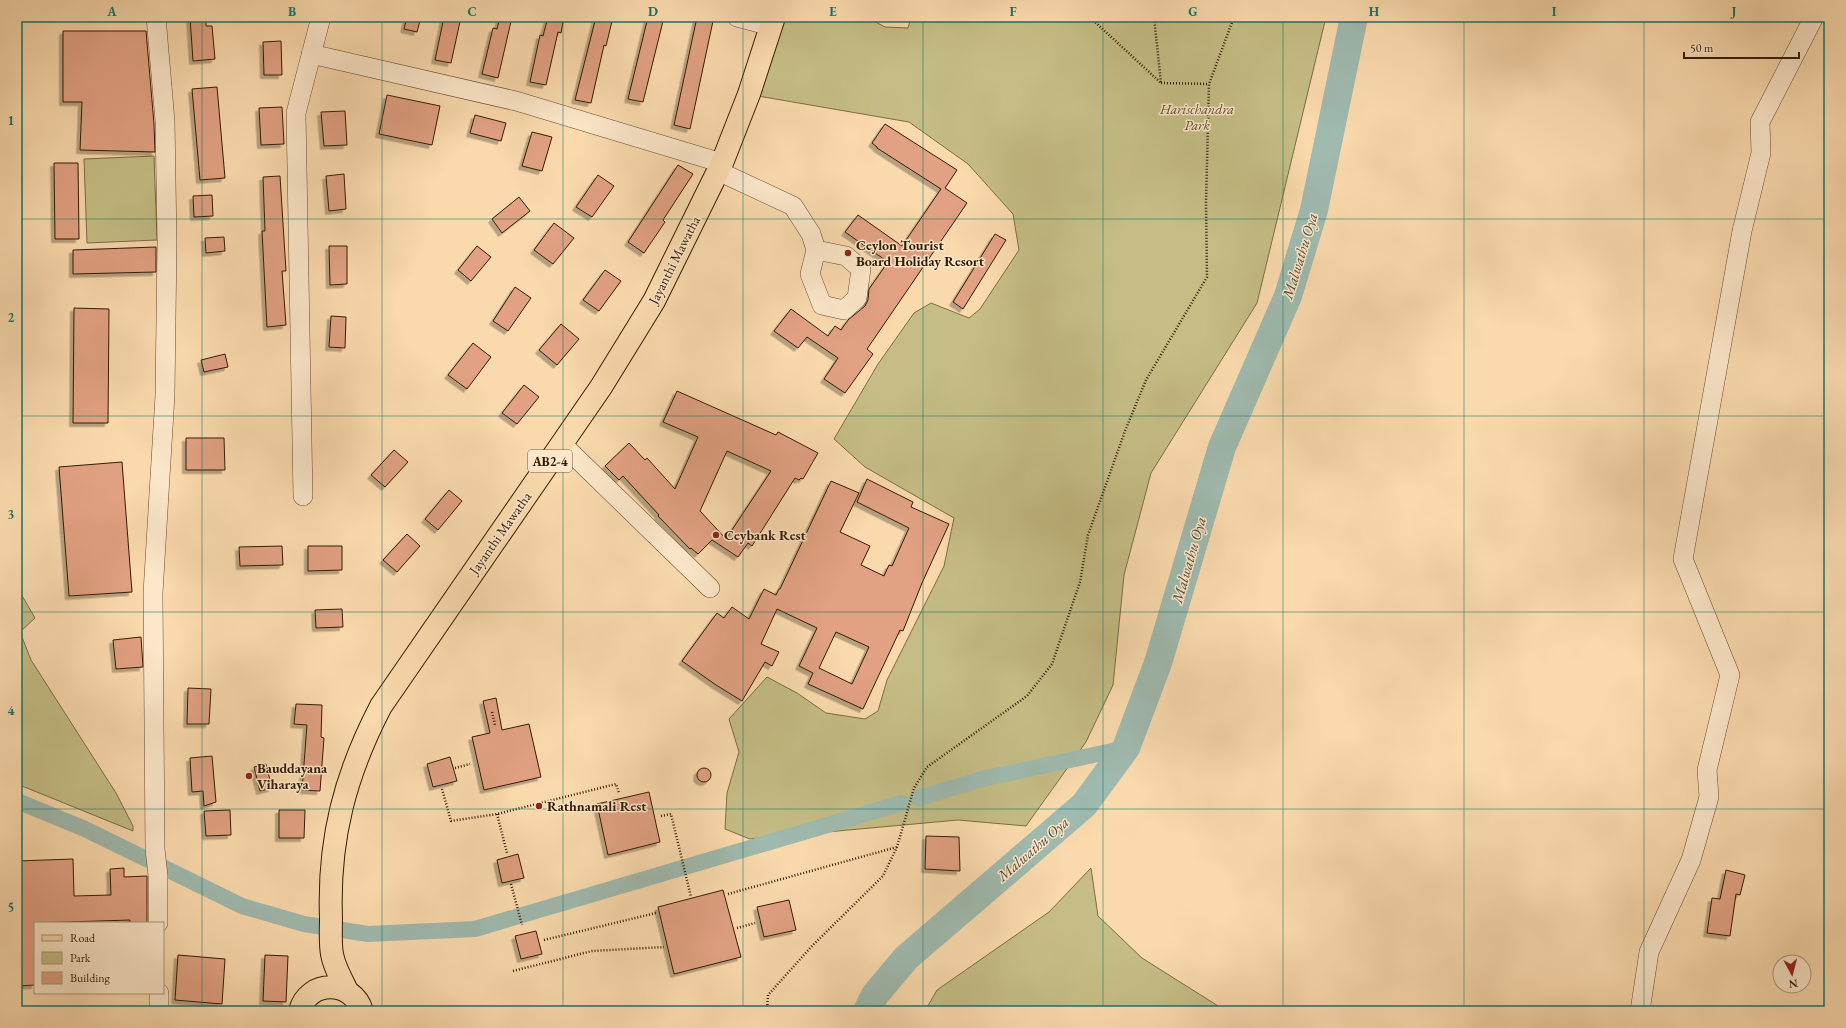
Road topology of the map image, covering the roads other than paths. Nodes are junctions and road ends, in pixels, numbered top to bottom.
1 (156, 17) edge
2 (321, 17) edge
3 (738, 17) edge
4 (1814, 17) edge
5 (772, 21) edge
6 (311, 54) junction
7 (720, 167) junction
8 (816, 250) dead end
9 (562, 444) junction
10 (303, 496) dead end
11 (710, 588) dead end
12 (158, 922) edge
13 (332, 955) junction
14 (159, 994) edge
15 (300, 1005) edge
16 (361, 1005) edge
17 (159, 1011) edge
18 (1640, 1011) edge

1 - 12 street
2 - 6 street
3 - 5 street
4 - 18 street
5 - 7 main road, Jayanthi Mawatha / AB2-4
6 - 7 street
6 - 10 street
7 - 8 street
7 - 9 main road, Jayanthi Mawatha / AB2-4
9 - 11 street
9 - 13 main road, Jayanthi Mawatha / AB2-4
13 - 15 main road, Jayanthi Mawatha / AB2-4
13 - 16 main road, Jayanthi Mawatha / AB2-4
14 - 17 street
15 - 16 main road

